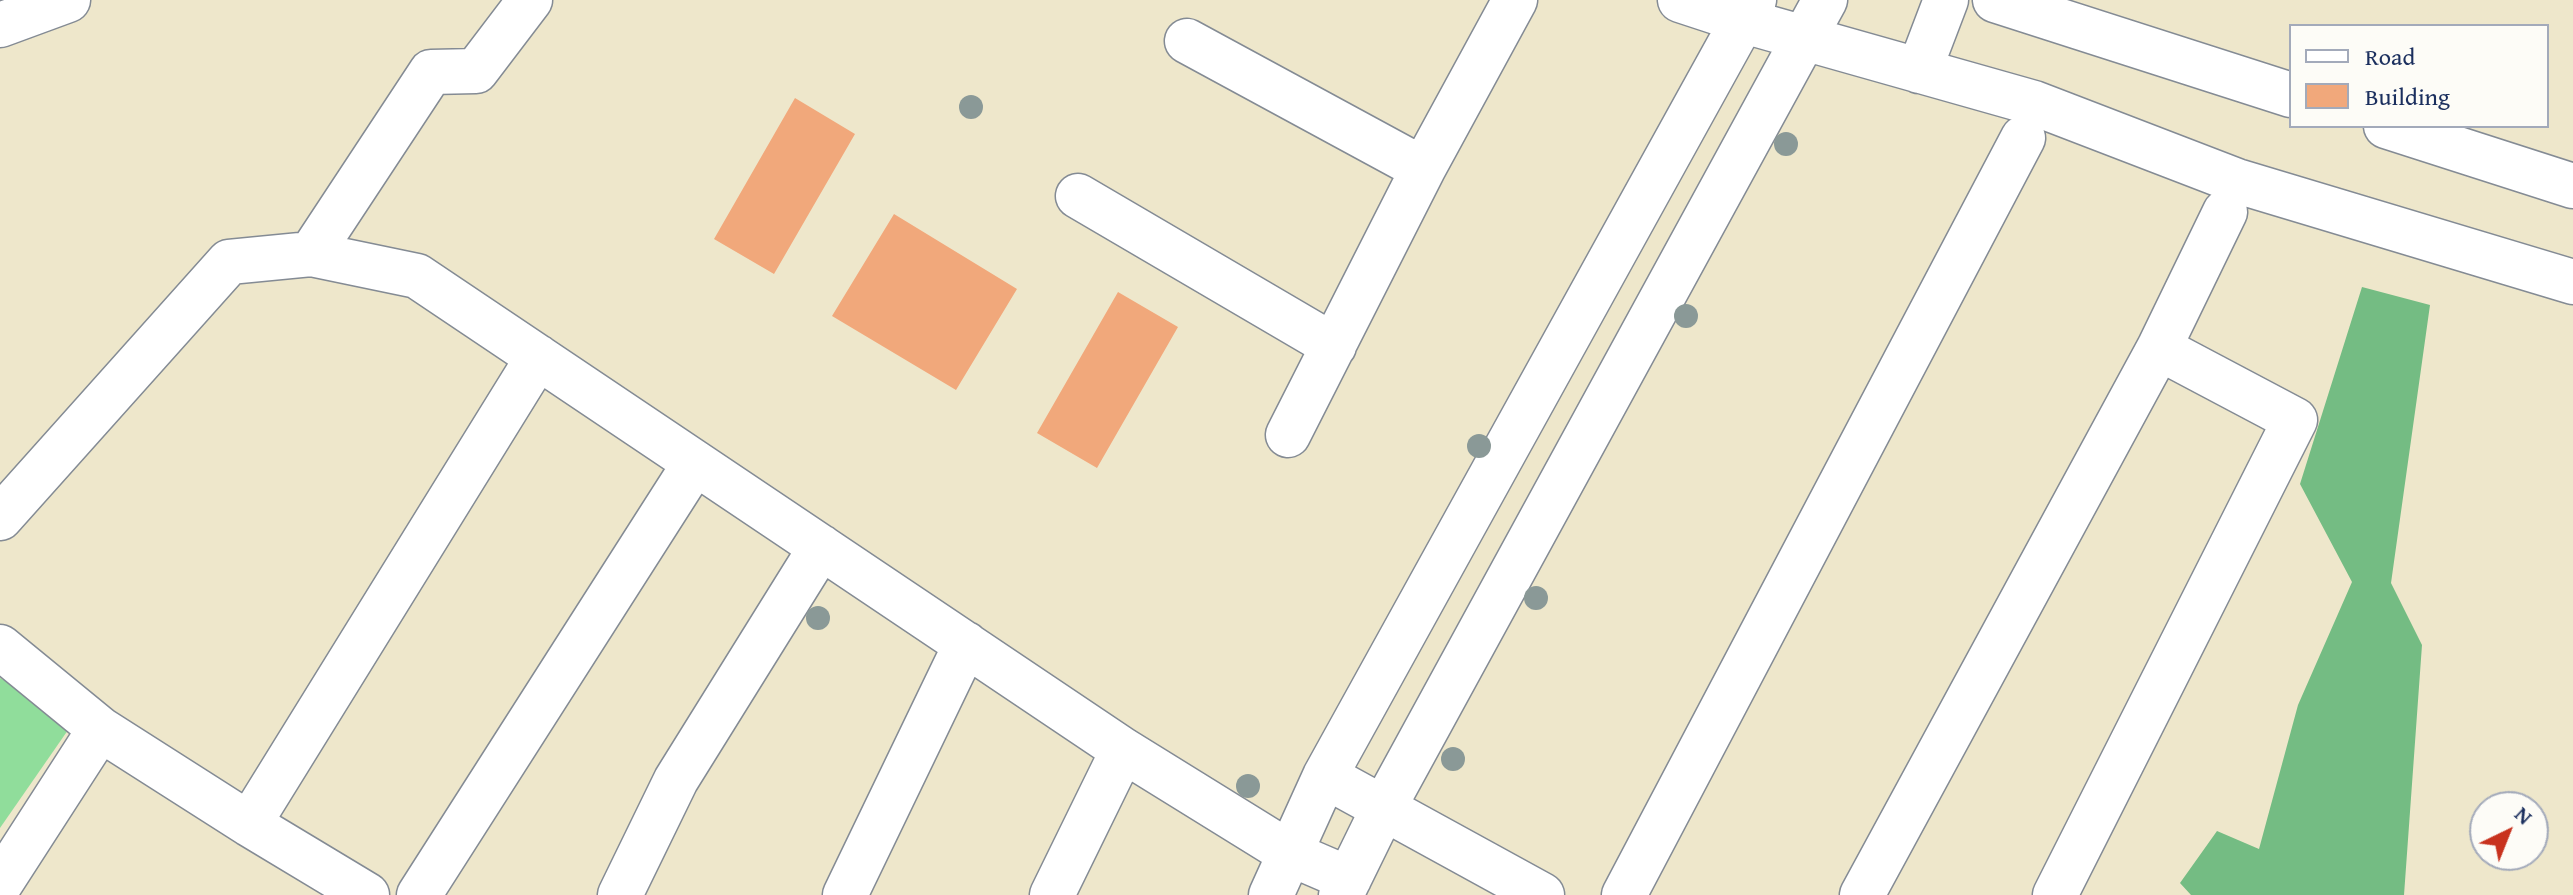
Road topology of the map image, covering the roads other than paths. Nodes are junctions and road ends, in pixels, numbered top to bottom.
1 (68, 0) edge
2 (530, 0) edge
3 (1515, 0) edge
4 (1680, 0) edge
5 (1825, 0) edge
6 (1946, 0) edge
7 (1995, 0) edge
8 (1749, 11) edge
9 (0, 25) edge
10 (1806, 39) junction
11 (1187, 41) dead end
12 (1919, 71) junction
13 (2289, 94) edge
14 (2392, 128) edge
15 (2023, 138) dead end
16 (1423, 169) junction
17 (2573, 186) edge
18 (1078, 196) dead end
19 (2225, 212) dead end
20 (311, 254) junction
21 (2573, 282) edge
22 (1334, 346) junction
23 (2159, 348) junction
24 (538, 357) junction
25 (1288, 435) dead end
26 (695, 463) junction
27 (0, 518) edge
28 (821, 547) junction
29 (966, 644) junction
30 (0, 647) edge
31 (100, 729) junction
32 (1123, 750) junction
33 (1325, 776) junction
34 (1384, 807) junction
35 (249, 824) junction
36 (1291, 854) junction
37 (0, 886) edge
38 (1345, 887) edge
39 (10, 895) edge
40 (367, 895) edge
41 (419, 895) edge
42 (620, 895) edge
43 (845, 895) edge
44 (1052, 895) edge
45 (1271, 895) edge
46 (1542, 895) edge
47 (1624, 895) edge
48 (1862, 895) edge
49 (2055, 895) edge

1 - 9 street
2 - 20 street
3 - 16 street
4 - 8 street
5 - 10 street
6 - 12 street
7 - 13 street
8 - 10 street
8 - 33 street
10 - 12 street
10 - 34 street
11 - 16 street
12 - 21 street
14 - 17 street
15 - 47 street
16 - 22 street
18 - 22 street
19 - 23 street
20 - 24 street
20 - 27 street
22 - 25 street
23 - 48 street
23 - 49 street
24 - 26 street
24 - 35 street
26 - 28 street
26 - 41 street
28 - 29 street
28 - 42 street
29 - 32 street
29 - 43 street
30 - 31 street
31 - 35 street
31 - 37 street
32 - 36 street
32 - 44 street
33 - 34 street
33 - 36 street
34 - 38 street
34 - 46 street
35 - 40 street
36 - 38 street
36 - 45 street
37 - 39 street

